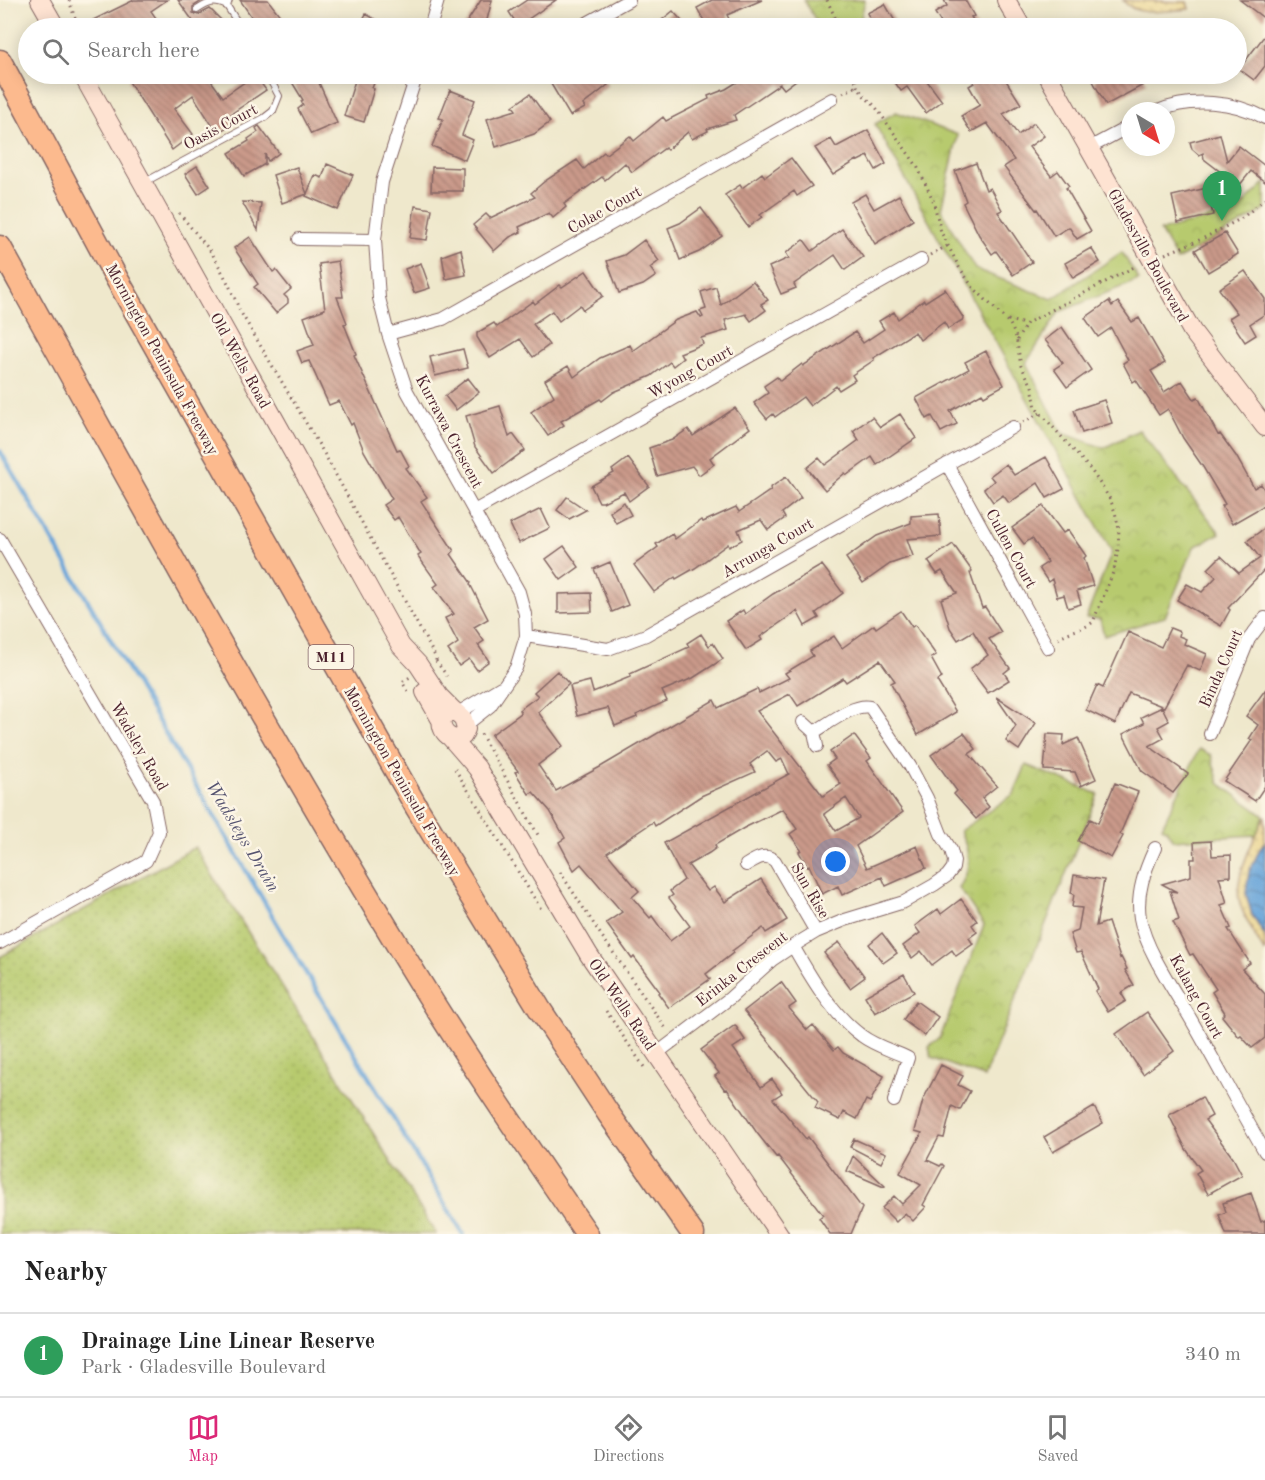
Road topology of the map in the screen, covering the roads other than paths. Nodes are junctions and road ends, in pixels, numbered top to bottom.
1 (40, 0) edge
2 (438, 0) edge
3 (629, 0) edge
4 (1006, 0) edge
5 (228, 3) edge
6 (197, 10) dead end
7 (50, 18) edge
8 (236, 18) edge
9 (433, 18) edge
10 (596, 18) edge
11 (1016, 18) edge
12 (0, 61) edge
13 (88, 84) edge
14 (272, 84) edge
15 (414, 84) edge
16 (1053, 84) edge
17 (832, 99) dead end
18 (1175, 106) edge
19 (1265, 118) edge
20 (1121, 131) edge
21 (1089, 148) junction
22 (143, 183) junction
23 (299, 239) dead end
24 (375, 240) junction
25 (0, 247) edge
26 (921, 260) road end
27 (388, 334) junction
28 (1012, 427) road end
29 (1265, 427) edge
30 (946, 464) junction
31 (474, 511) junction
32 (0, 539) edge
33 (1265, 618) edge
34 (525, 636) junction
35 (1048, 648) road end
36 (458, 722) junction
37 (803, 722) dead end
38 (814, 732) junction
39 (1210, 734) dead end
40 (817, 746) dead end
41 (1155, 848) dead end
42 (746, 865) dead end
43 (816, 933) junction
44 (0, 943) edge
45 (793, 946) junction
46 (656, 1054) junction
47 (894, 1101) dead end
48 (1265, 1152) edge
49 (587, 1234) edge
50 (693, 1234) edge
51 (779, 1234) edge

1 - 7 street
2 - 9 street
3 - 10 street
4 - 11 street
5 - 6 lane
5 - 8 lane
12 - 50 highway, Mornington Peninsula Freeway / M11
13 - 22 street, Old Wells Road
14 - 22 lane, Oasis Court
15 - 24 street, Kurrawa Crescent
16 - 21 street, Gladesville Boulevard
17 - 27 street, Colac Court
18 - 19 street
20 - 21 street
21 - 29 street, Gladesville Boulevard
22 - 36 street, Old Wells Road
23 - 24 street
24 - 27 street, Kurrawa Crescent
25 - 49 highway
26 - 31 street, Wyong Court
27 - 31 street, Kurrawa Crescent
28 - 30 street, Arrunga Court
30 - 34 street, Arrunga Court
30 - 35 street, Cullen Court
31 - 34 street, Kurrawa Crescent
32 - 44 street, Wadsley Road
33 - 39 street, Binda Court
34 - 36 street, Kurrawa Crescent
36 - 46 street, Old Wells Road
37 - 38 street
38 - 40 street
38 - 43 street, Erinka Crescent
41 - 48 street, Kalang Court
42 - 43 street, Sun Rise
43 - 45 street, Erinka Crescent
45 - 46 street, Erinka Crescent
45 - 47 street
46 - 51 street, Old Wells Road

